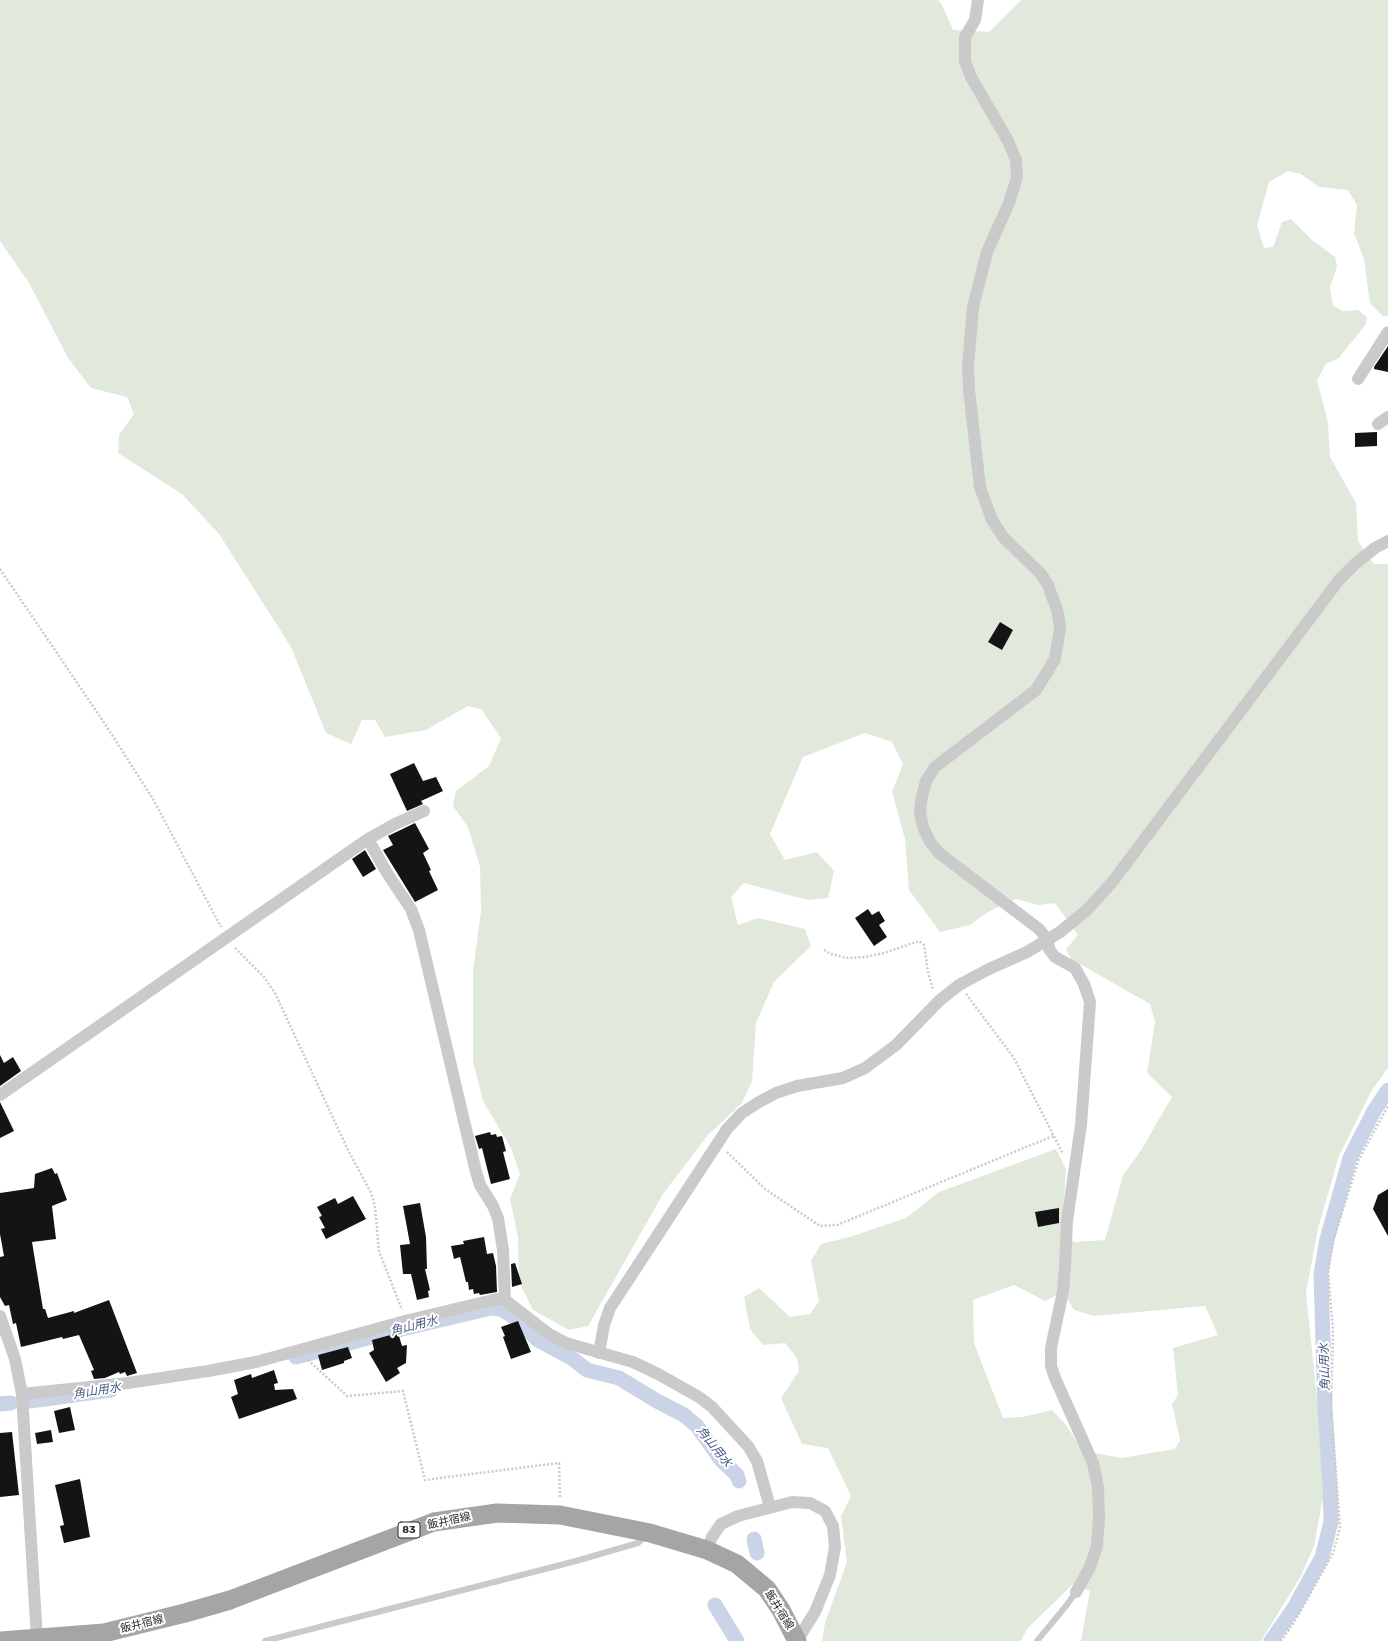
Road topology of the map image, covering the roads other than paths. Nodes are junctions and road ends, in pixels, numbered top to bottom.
1 (978, 0) edge
2 (1388, 332) edge
3 (1358, 379) dead end
4 (1388, 541) edge
5 (424, 811) dead end
6 (368, 839) junction
7 (1048, 940) junction
8 (0, 1095) edge
9 (504, 1300) junction
10 (0, 1316) edge
11 (599, 1353) junction
12 (22, 1394) junction
13 (770, 1507) junction
14 (650, 1533) junction
15 (707, 1550) junction
16 (1076, 1592) joint
17 (796, 1638) edge
18 (37, 1639) junction
19 (0, 1641) edge
20 (265, 1641) edge
21 (1036, 1641) edge

1 - 7 street
2 - 3 street
4 - 7 street
5 - 6 street
6 - 8 street
6 - 9 street
7 - 11 street
7 - 16 street
9 - 11 street
9 - 12 street
10 - 12 street
11 - 13 street
12 - 18 street
13 - 15 street
13 - 17 street
14 - 15 main road, 飯井宿線 / 83
14 - 18 main road, 飯井宿線 / 83
14 - 20 lane
15 - 17 main road, 飯井宿線 / 83
16 - 21 lane
18 - 19 main road, 飯井宿線 / 83

